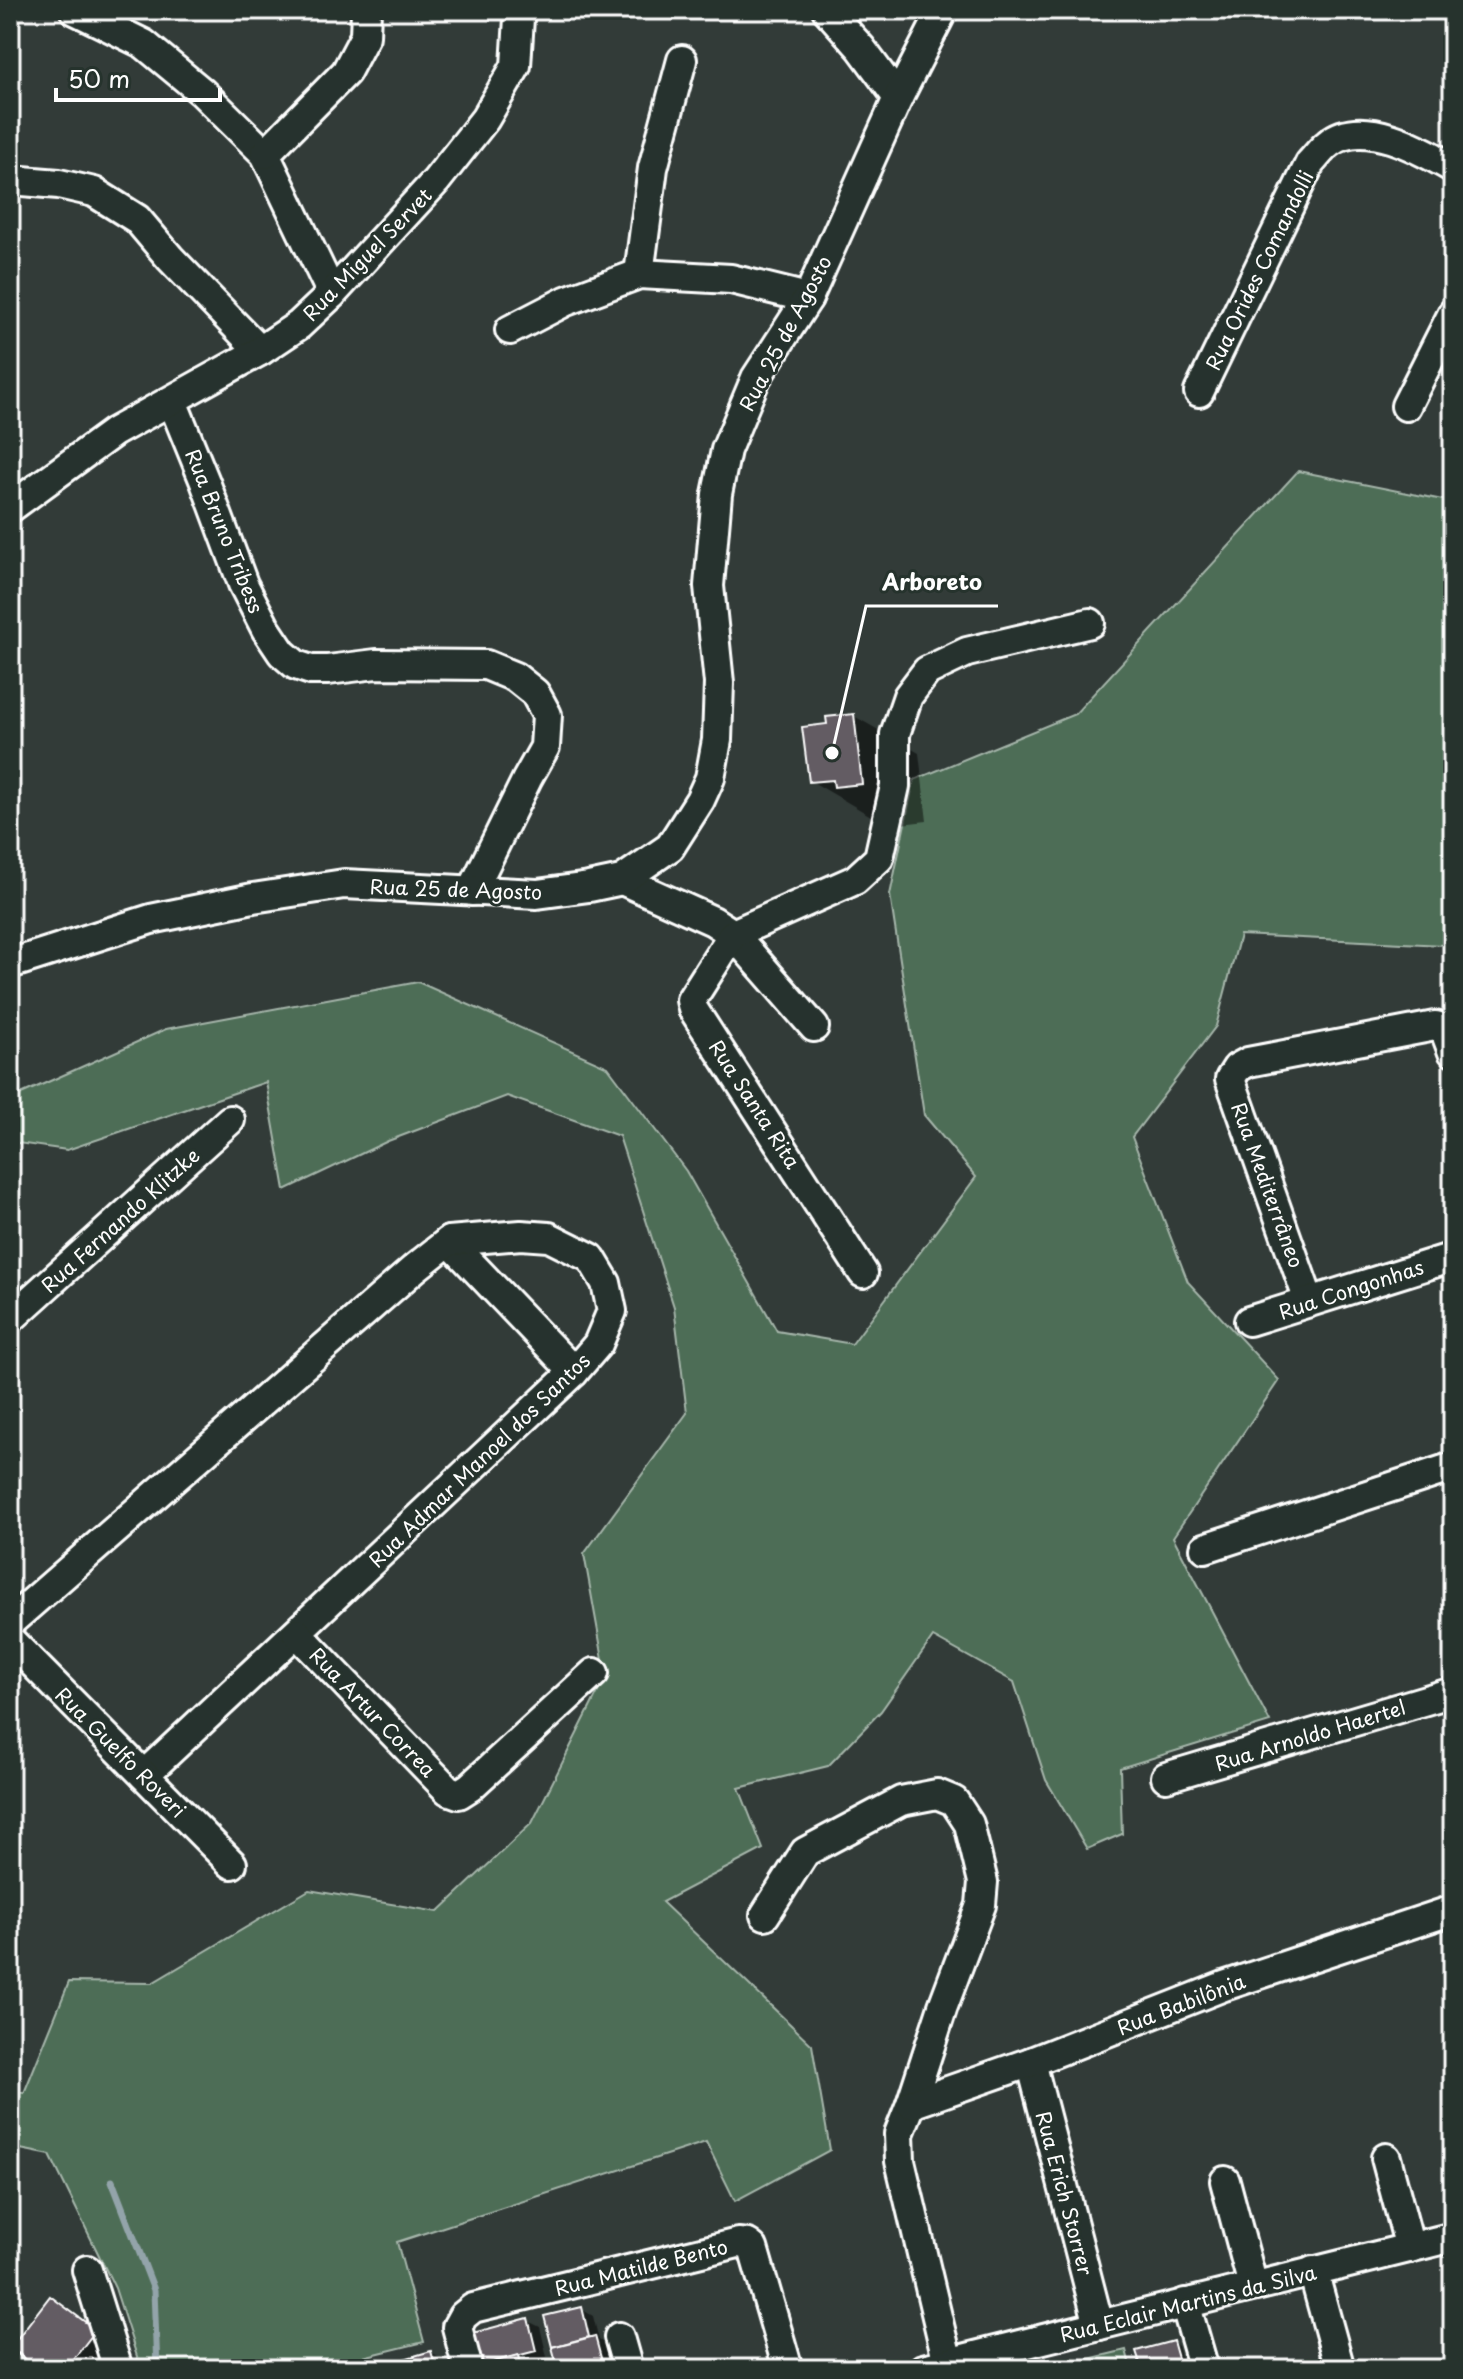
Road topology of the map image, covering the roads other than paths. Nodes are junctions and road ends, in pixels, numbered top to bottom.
1 (75, 10) edge
2 (366, 10) edge
3 (517, 10) edge
4 (827, 10) edge
5 (943, 10) edge
6 (682, 60) dead end
7 (898, 98) junction
8 (265, 154) junction
9 (1453, 168) edge
10 (10, 180) edge
11 (639, 274) junction
12 (332, 294) junction
13 (808, 298) junction
14 (1453, 313) edge
15 (510, 330) dead end
16 (260, 351) junction
17 (1199, 392) dead end
18 (172, 401) junction
19 (1406, 406) dead end
20 (10, 508) edge
21 (1090, 623) dead end
22 (622, 880) junction
23 (472, 891) junction
24 (733, 934) junction
25 (14, 960) edge
26 (814, 1027) dead end
27 (1453, 1052) edge
28 (230, 1120) dead end
29 (449, 1241) junction
30 (1453, 1257) edge
31 (863, 1273) dead end
32 (1309, 1301) junction
33 (10, 1319) edge
34 (1249, 1321) dead end
35 (574, 1372) junction
36 (1453, 1467) edge
37 (1205, 1548) dead end
38 (10, 1622) edge
39 (297, 1633) junction
40 (10, 1640) edge
41 (594, 1673) dead end
42 (1453, 1692) edge
43 (144, 1775) junction
44 (1166, 1777) dead end
45 (232, 1864) dead end
46 (1453, 1910) edge
47 (765, 1915) dead end
48 (1031, 2062) junction
49 (911, 2104) junction
50 (1386, 2158) dead end
51 (1225, 2181) dead end
52 (1453, 2237) edge
53 (1410, 2248) junction
54 (87, 2270) dead end
55 (1313, 2271) junction
56 (1253, 2286) junction
57 (1185, 2303) junction
58 (1099, 2325) junction
59 (619, 2337) dead end
60 (935, 2366) edge
61 (118, 2369) edge
62 (468, 2369) edge
63 (628, 2369) edge
64 (788, 2369) edge
65 (1204, 2369) edge
66 (1340, 2369) edge

1 - 8 street
2 - 8 street
3 - 12 street, Rua Miguel Servet
4 - 7 street
5 - 7 street, Rua 25 de Agosto
6 - 11 street
7 - 13 street, Rua 25 de Agosto
8 - 12 street
9 - 17 street, Rua Orides Comandolli
10 - 16 street
11 - 13 street
11 - 15 street
12 - 16 street, Rua Miguel Servet
13 - 22 street, Rua 25 de Agosto
14 - 19 street
16 - 18 street, Rua Miguel Servet
18 - 20 street, Rua Miguel Servet
18 - 23 street, Rua Bruno Tribess
21 - 24 street
22 - 23 street, Rua 25 de Agosto
22 - 24 street
23 - 25 street, Rua 25 de Agosto
24 - 26 street
24 - 31 street, Rua Santa Rita
27 - 32 street, Rua Mediterrâneo
28 - 33 street, Rua Fernando Klitzke
29 - 35 street
29 - 35 street, Rua Admar Manoel dos Santos
29 - 38 street
30 - 32 street, Rua Congonhas
32 - 34 street, Rua Congonhas
35 - 39 street, Rua Admar Manoel dos Santos
36 - 37 street
39 - 41 street, Rua Artur Correa
39 - 43 street, Rua Admar Manoel dos Santos
40 - 43 street, Rua Guelfo Roveri
42 - 44 street, Rua Arnoldo Haertel
43 - 45 street, Rua Guelfo Roveri
46 - 48 street, Rua Babilônia
47 - 49 street
48 - 49 street, Rua Babilônia
48 - 58 street, Rua Erich Storrer
49 - 60 street
50 - 53 street
51 - 56 street
52 - 53 street, Rua Eclair Martins da Silva
53 - 55 street, Rua Eclair Martins da Silva
54 - 61 street
55 - 56 street, Rua Eclair Martins da Silva
55 - 66 street
56 - 57 street, Rua Eclair Martins da Silva
57 - 58 street, Rua Eclair Martins da Silva
57 - 65 street
58 - 60 street, Rua Eclair Martins da Silva
59 - 63 street
62 - 64 street, Rua Matilde Bento

